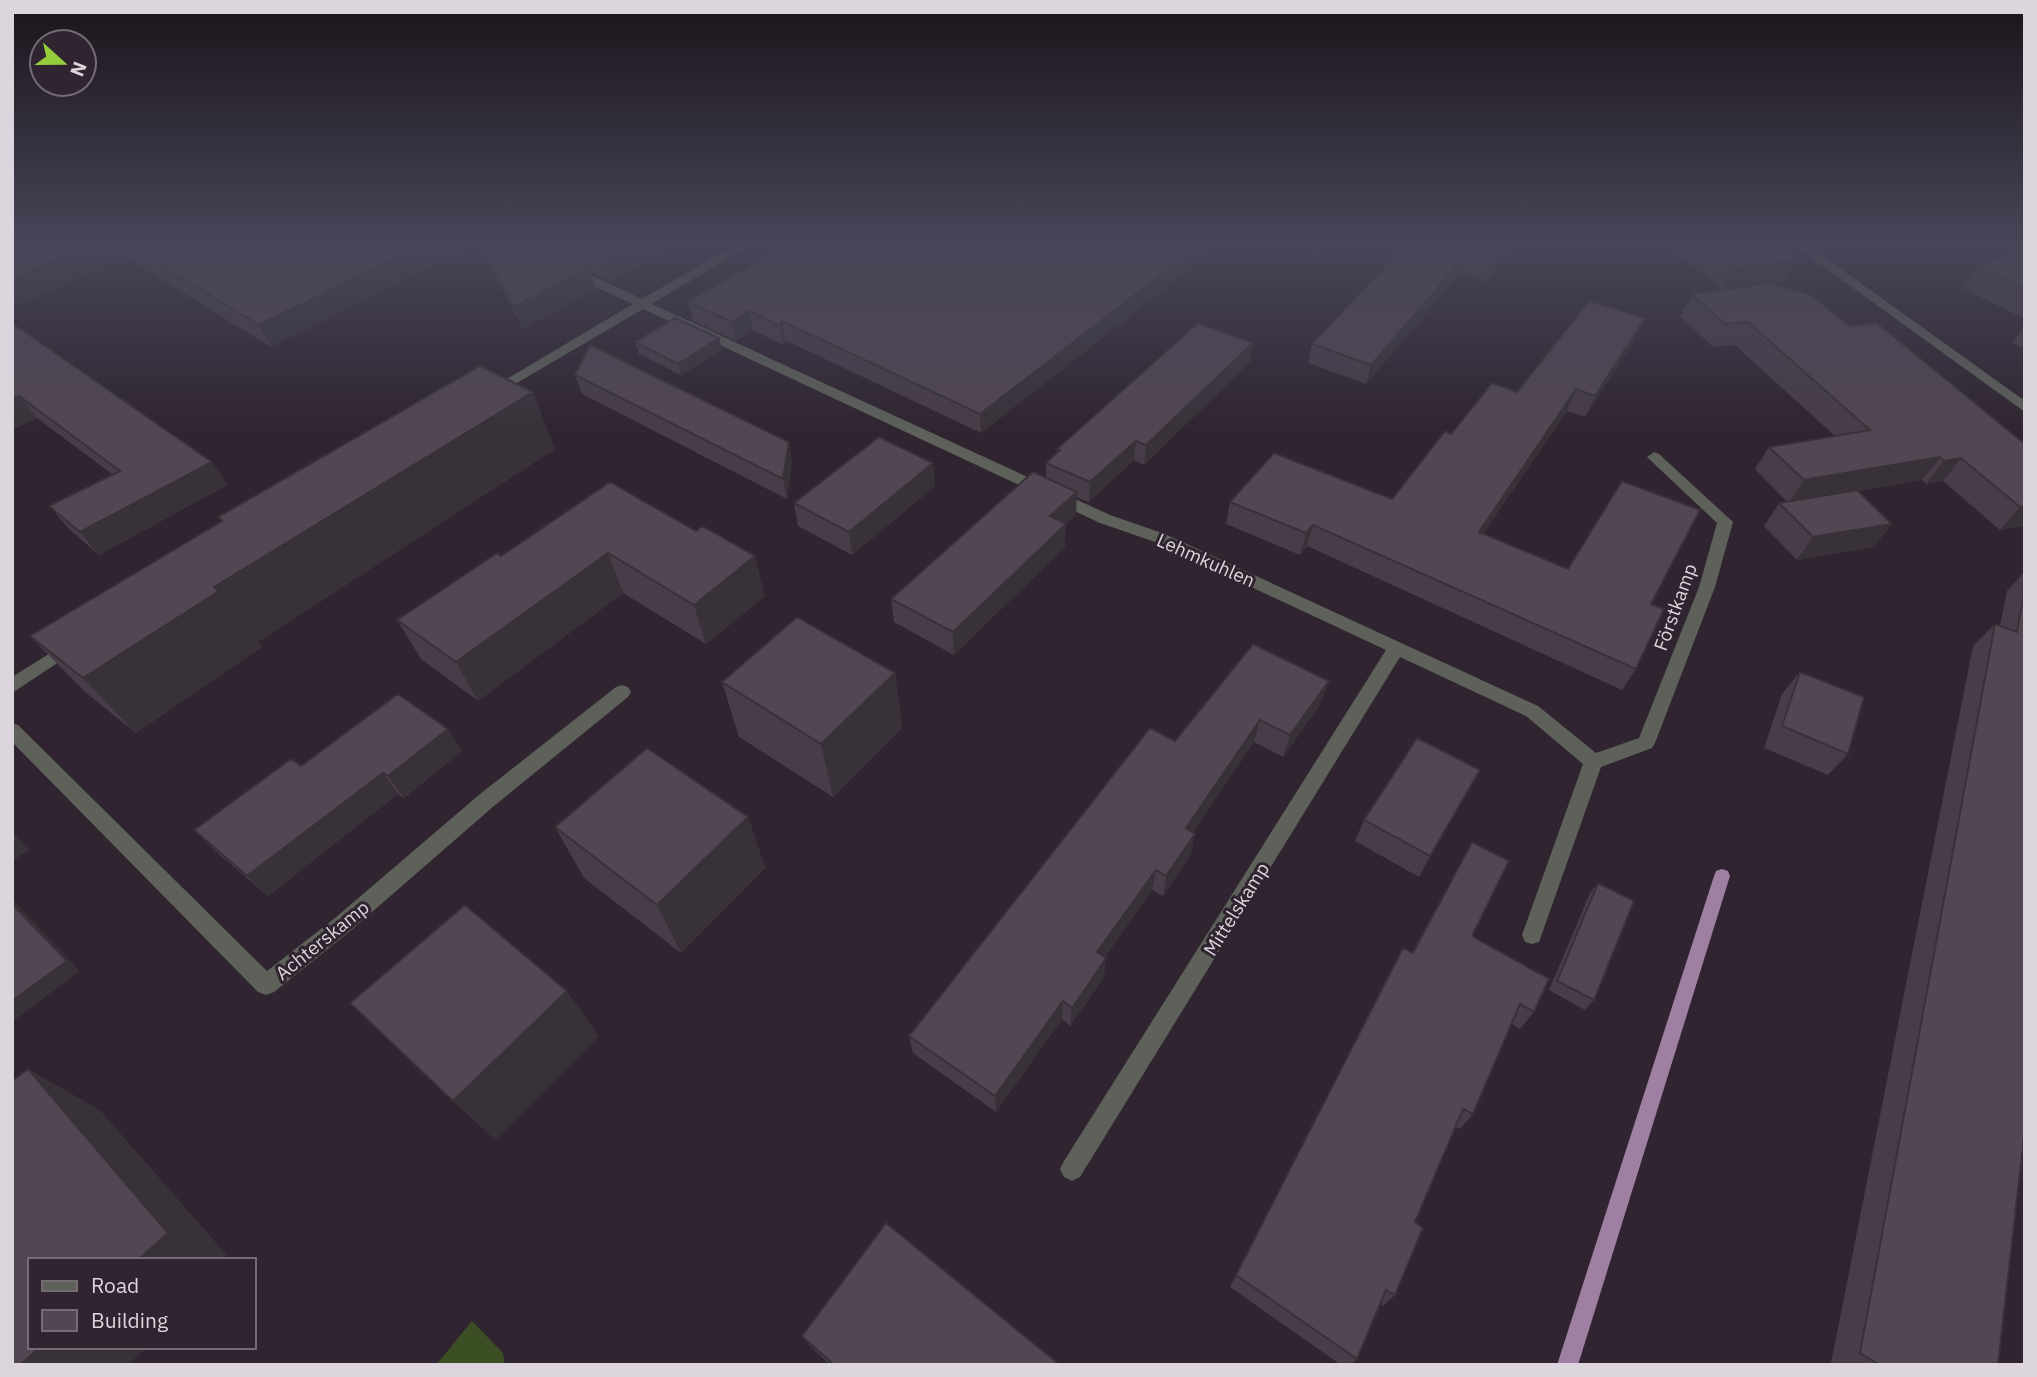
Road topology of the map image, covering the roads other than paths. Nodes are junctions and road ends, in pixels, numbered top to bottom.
1 (637, 305) edge
2 (642, 305) edge
3 (1883, 305) edge
4 (474, 402) edge
5 (2025, 408) edge
6 (1654, 457) dead end
7 (88, 634) edge
8 (1397, 647) junction
9 (12, 686) edge
10 (622, 692) dead end
11 (12, 730) edge
12 (1594, 762) junction
13 (1532, 935) dead end
14 (1072, 1169) dead end

1 - 4 street
2 - 8 street, Lehmkuhlen
3 - 5 street
6 - 12 street, Förstkamp
7 - 9 street
8 - 12 street, Lehmkuhlen
8 - 14 street, Mittelskamp
10 - 11 street, Achterskamp
12 - 13 street

